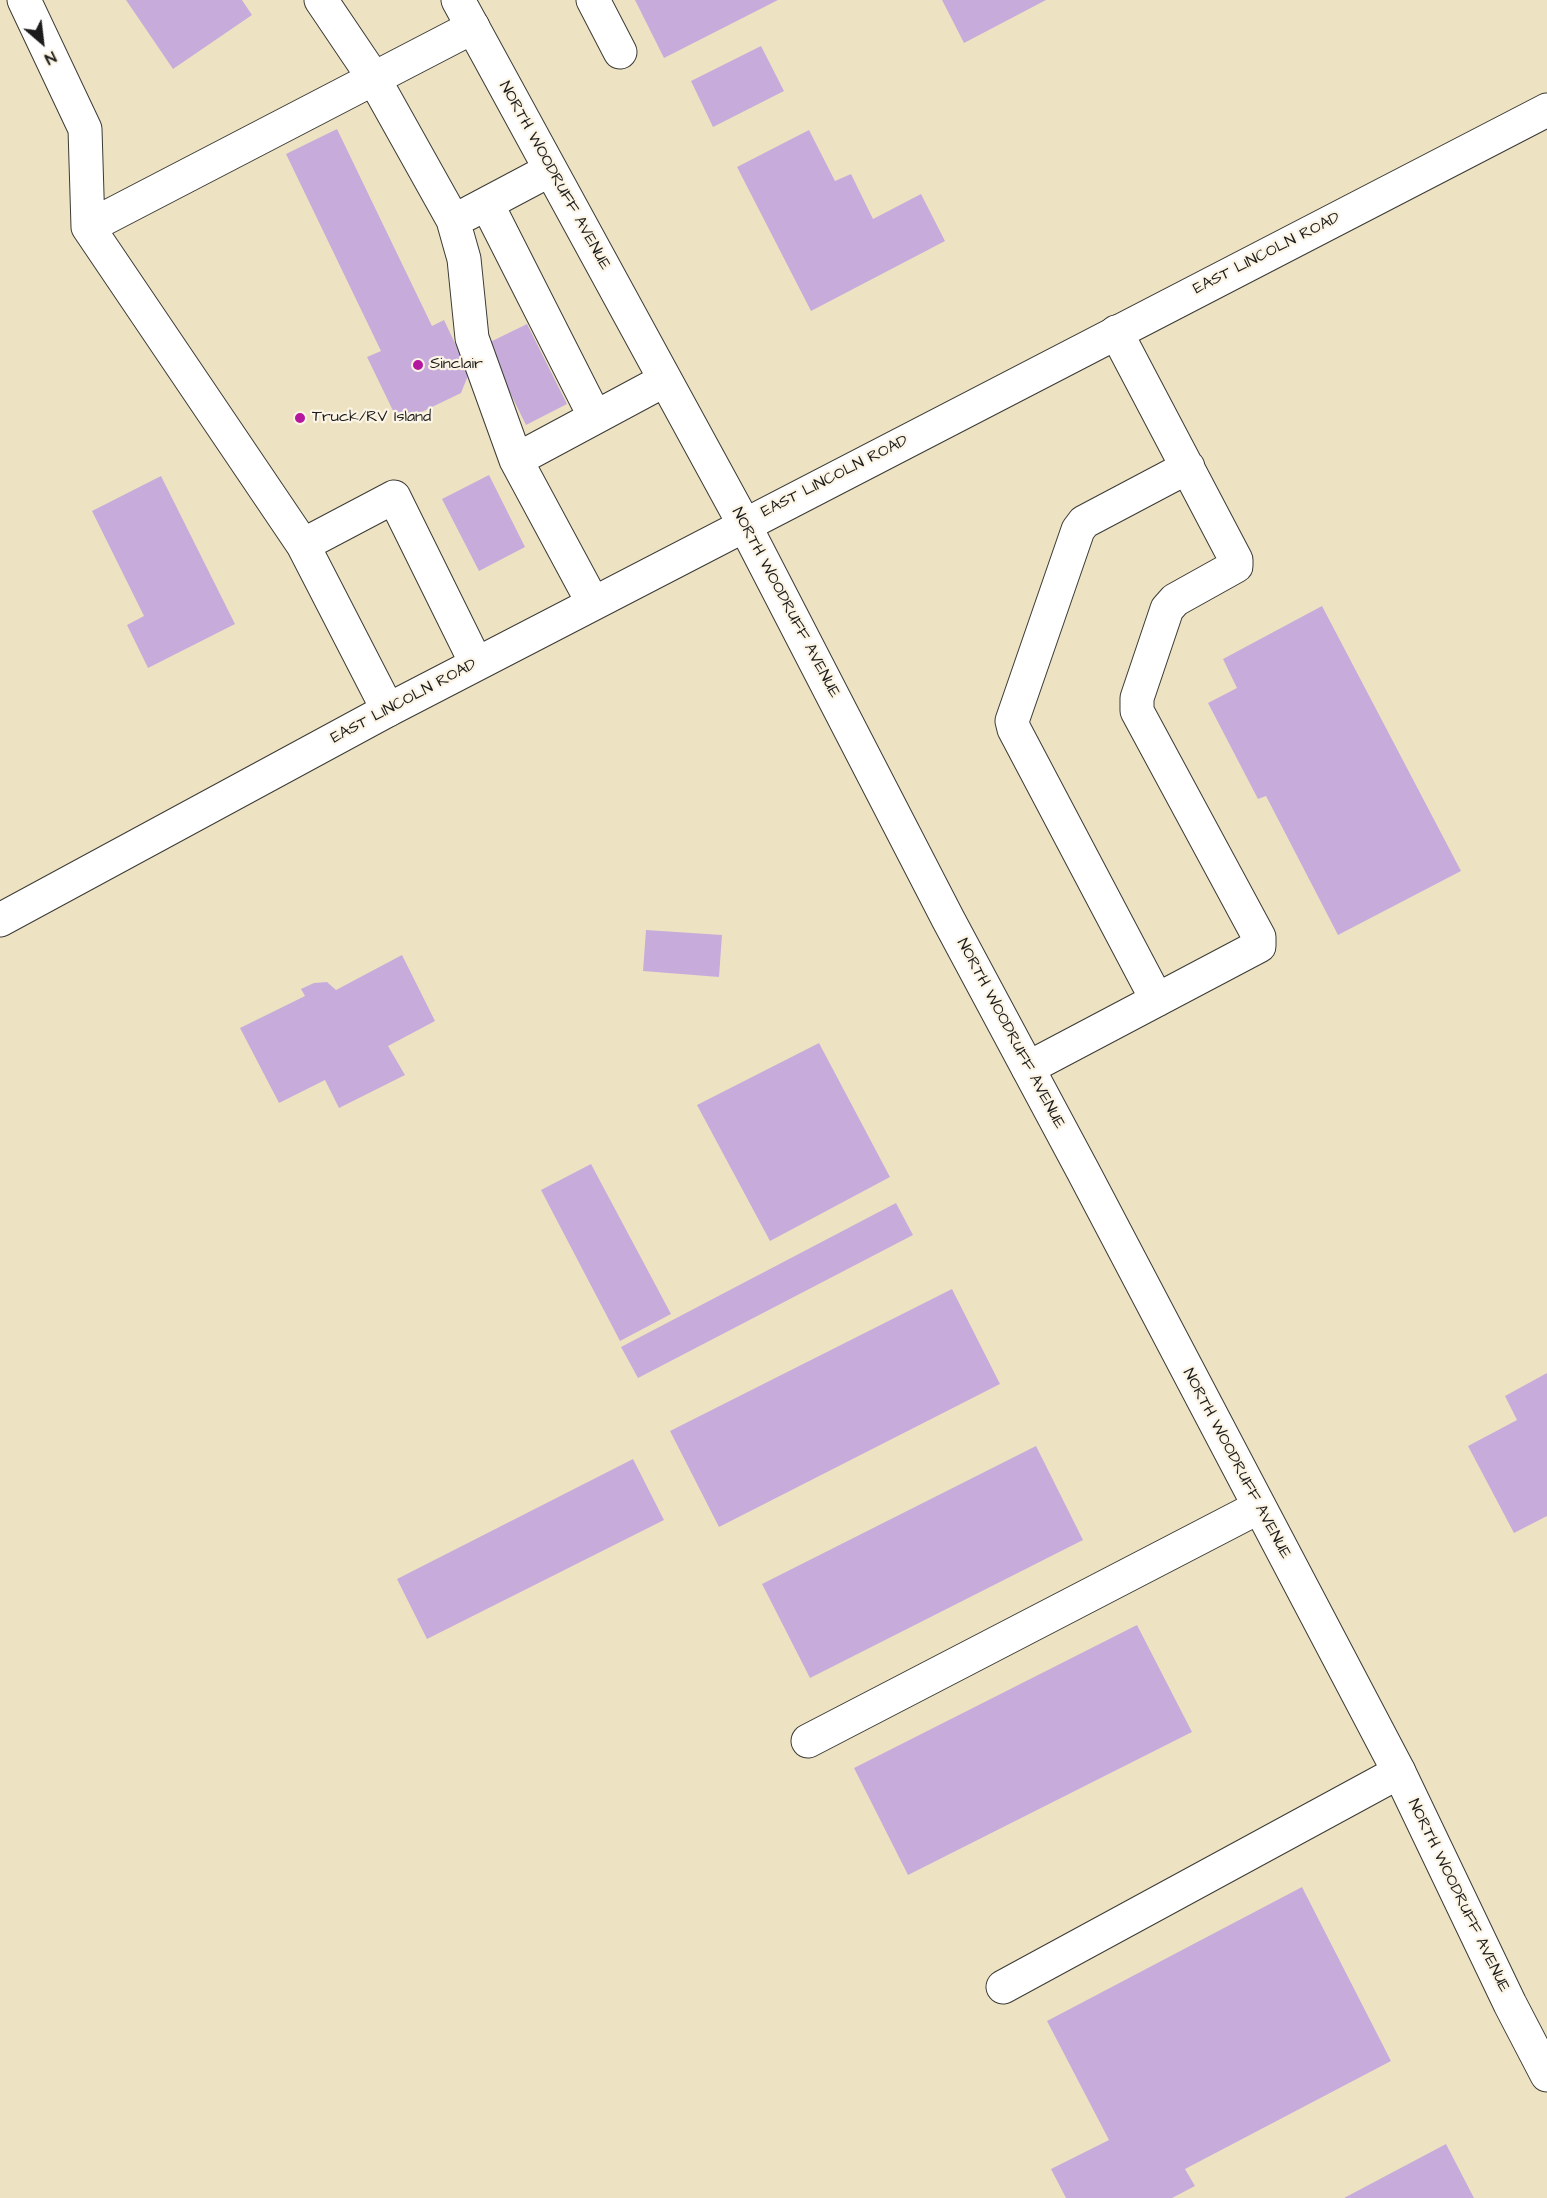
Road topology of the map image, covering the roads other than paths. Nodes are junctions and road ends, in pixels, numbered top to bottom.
1 (24, 0) edge
2 (321, 0) edge
3 (593, 0) edge
4 (465, 14) edge
5 (620, 52) dead end
6 (373, 77) junction
7 (1547, 110) edge
8 (550, 170) junction
9 (487, 204) junction
10 (453, 220) junction
11 (88, 227) junction
12 (1116, 332) junction
13 (665, 380) junction
14 (595, 417) junction
15 (516, 460) junction
16 (1188, 467) junction
17 (744, 524) junction
18 (303, 545) junction
19 (593, 603) junction
20 (476, 663) junction
21 (388, 710) junction
22 (0, 920) edge
23 (1157, 1000) junction
24 (1028, 1068) junction
25 (1259, 1507) junction
26 (808, 1741) dead end
27 (1399, 1772) junction
28 (1003, 1987) dead end
29 (1547, 2075) edge

1 - 11 main road
2 - 6 main road
3 - 5 main road
4 - 6 main road
4 - 8 main road, NORTH WOODRUFF AVENUE
6 - 10 main road
6 - 11 main road
7 - 12 main road, EAST LINCOLN ROAD
8 - 9 main road
8 - 13 main road, NORTH WOODRUFF AVENUE
9 - 10 main road
9 - 14 main road
10 - 15 main road
11 - 18 main road
12 - 16 main road
12 - 17 main road, EAST LINCOLN ROAD
13 - 14 main road
13 - 17 main road, NORTH WOODRUFF AVENUE
14 - 15 main road
15 - 19 main road
16 - 23 main road
16 - 23 main road
17 - 19 main road, EAST LINCOLN ROAD
17 - 24 main road, NORTH WOODRUFF AVENUE
18 - 20 main road
18 - 21 main road
19 - 20 main road, EAST LINCOLN ROAD
20 - 21 main road, EAST LINCOLN ROAD
21 - 22 main road, EAST LINCOLN ROAD
23 - 24 main road
24 - 25 main road, NORTH WOODRUFF AVENUE
25 - 26 main road
25 - 27 main road, NORTH WOODRUFF AVENUE
27 - 28 main road
27 - 29 main road, NORTH WOODRUFF AVENUE

